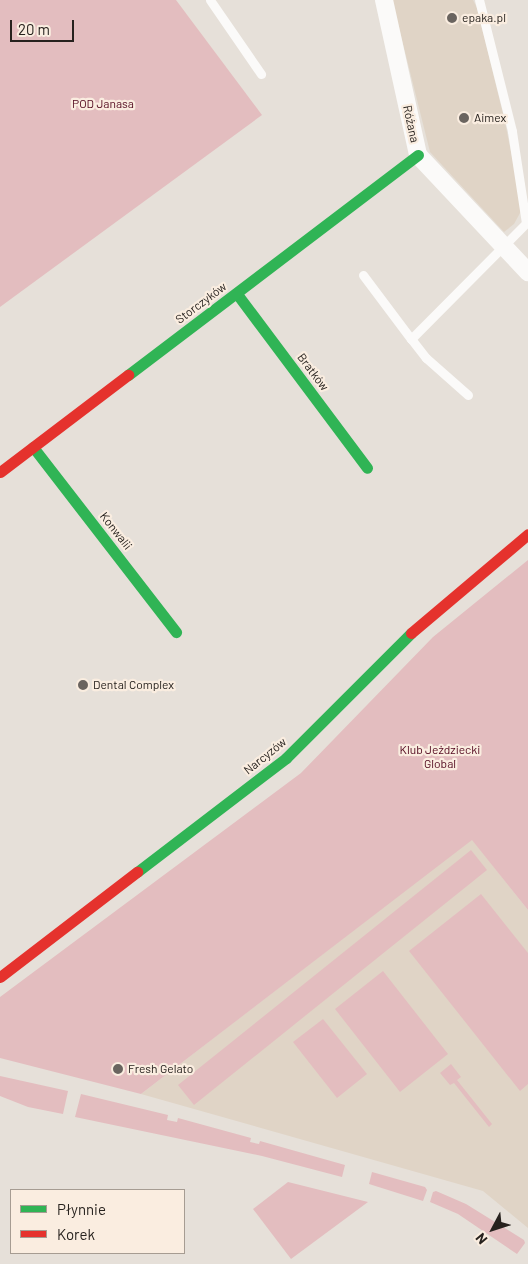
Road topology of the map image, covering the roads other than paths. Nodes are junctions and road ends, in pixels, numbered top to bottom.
1 (210, 0) edge
2 (384, 0) edge
3 (479, 0) edge
4 (261, 74) dead end
5 (418, 155) junction
6 (503, 245) junction
7 (528, 272) edge
8 (363, 275) dead end
9 (237, 294) junction
10 (411, 339) junction
11 (468, 395) dead end
12 (33, 447) junction
13 (367, 468) dead end
14 (0, 472) edge
15 (528, 534) edge
16 (176, 632) dead end
17 (0, 977) edge

1 - 4 lane
2 - 5 street, Różana
3 - 6 lane
5 - 6 street, Różana
5 - 9 street, Storczyków
6 - 7 street, Różana
6 - 10 lane
8 - 10 lane
9 - 12 street, Storczyków
9 - 13 street, Bratków
10 - 11 lane
12 - 14 street, Storczyków
12 - 16 street, Konwalii
15 - 17 street, Narcyzów

